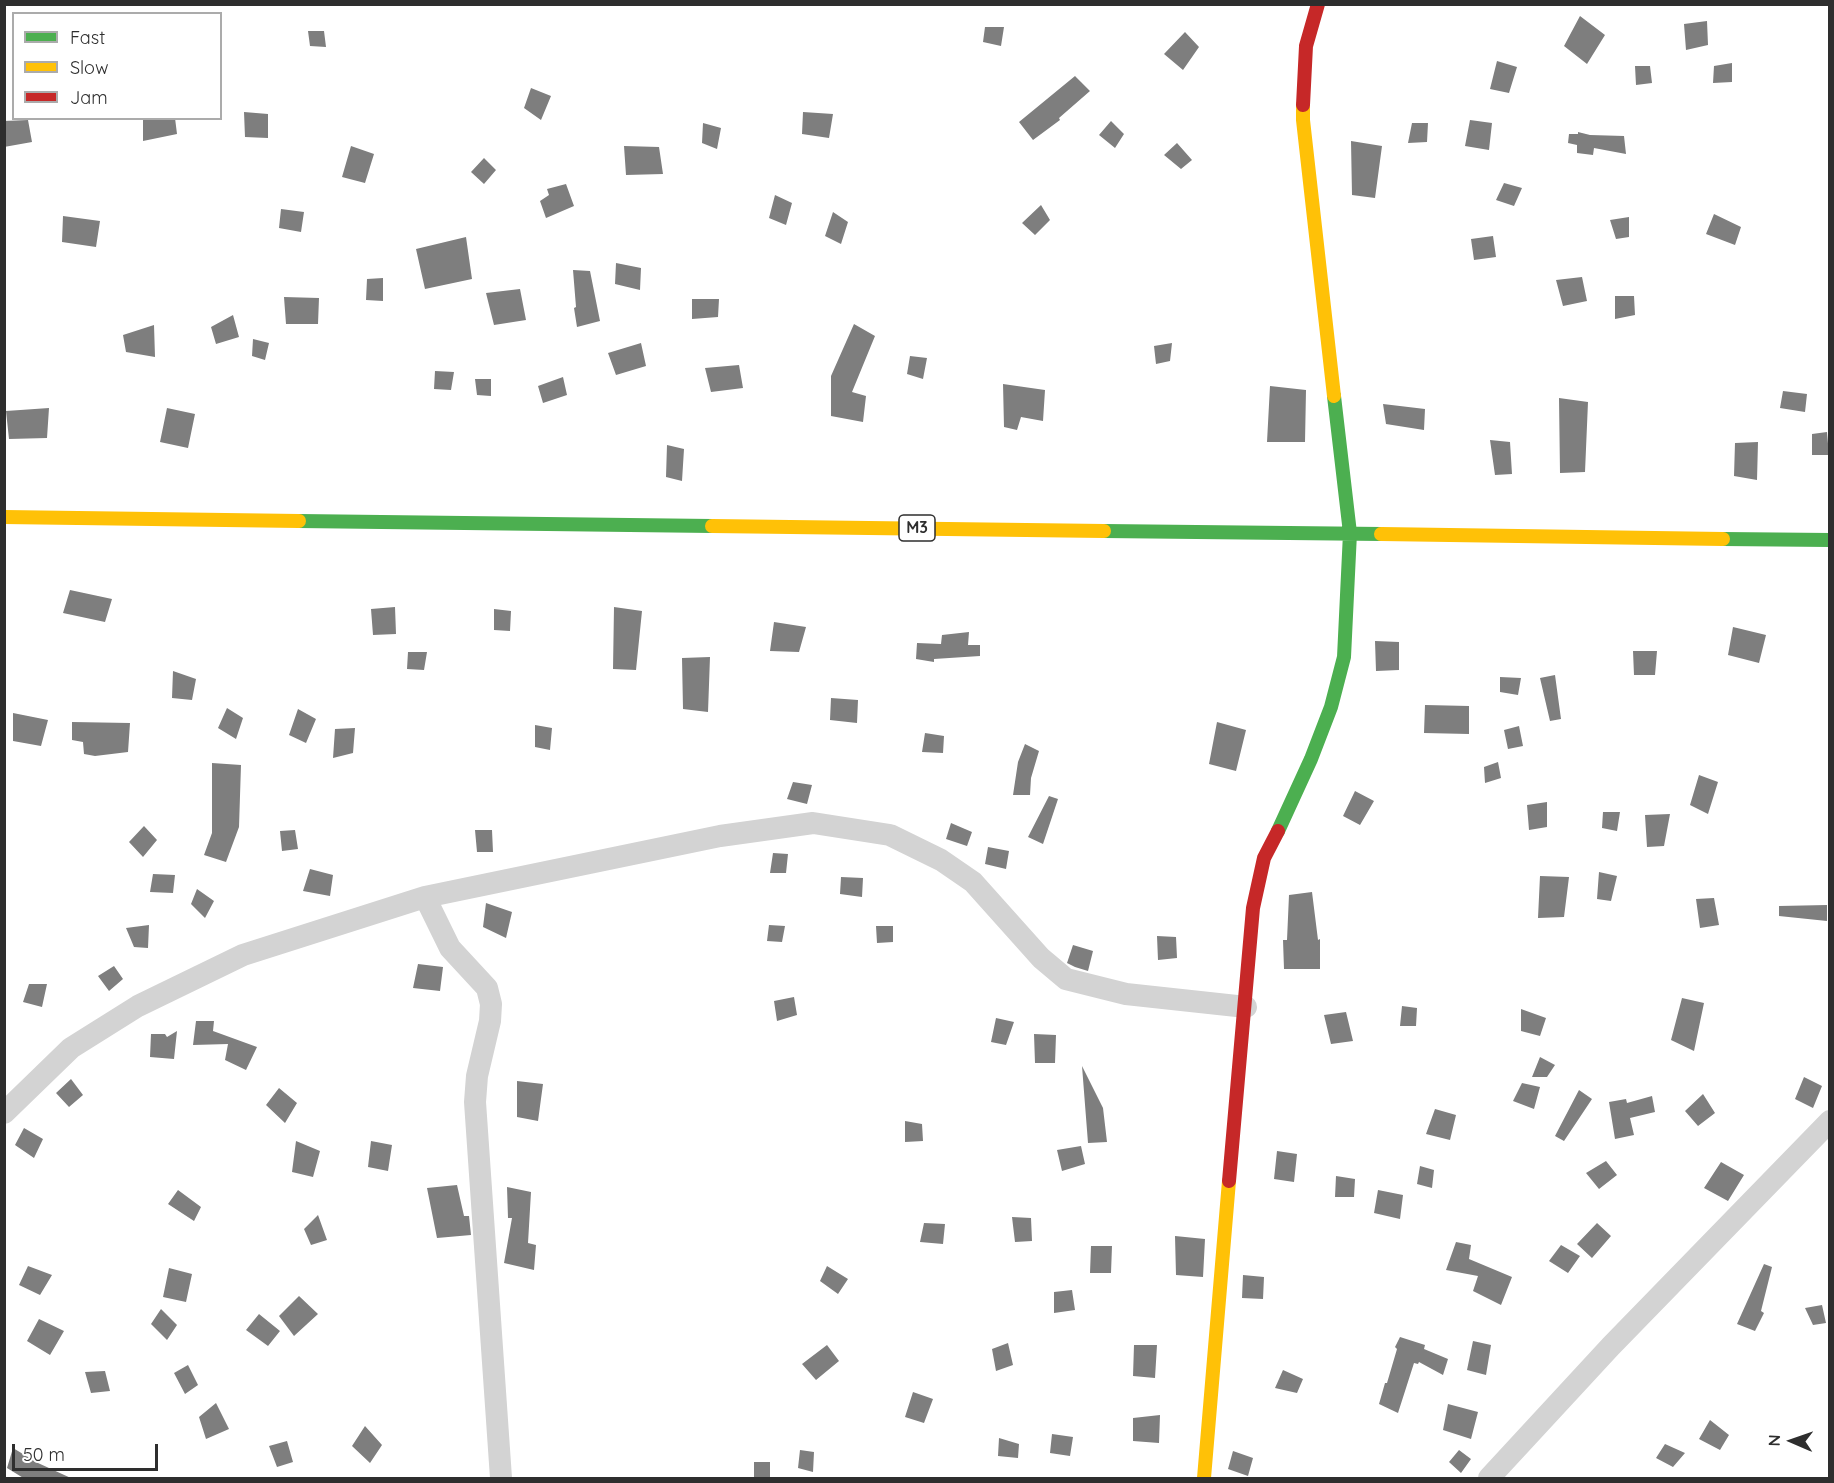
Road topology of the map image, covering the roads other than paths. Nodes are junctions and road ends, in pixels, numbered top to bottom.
1 (1318, 4) edge
2 (4, 517) edge
3 (1350, 533) junction
4 (1830, 540) edge
5 (425, 897) junction
6 (1246, 1008) junction
7 (4, 1113) edge
8 (1830, 1121) edge
9 (501, 1479) edge
10 (1204, 1479) edge
11 (1489, 1479) edge

1 - 3 main road
2 - 3 main road, M3
3 - 4 main road, M3
3 - 6 main road
5 - 6 street
5 - 7 street
5 - 9 street
6 - 10 main road
8 - 11 street

